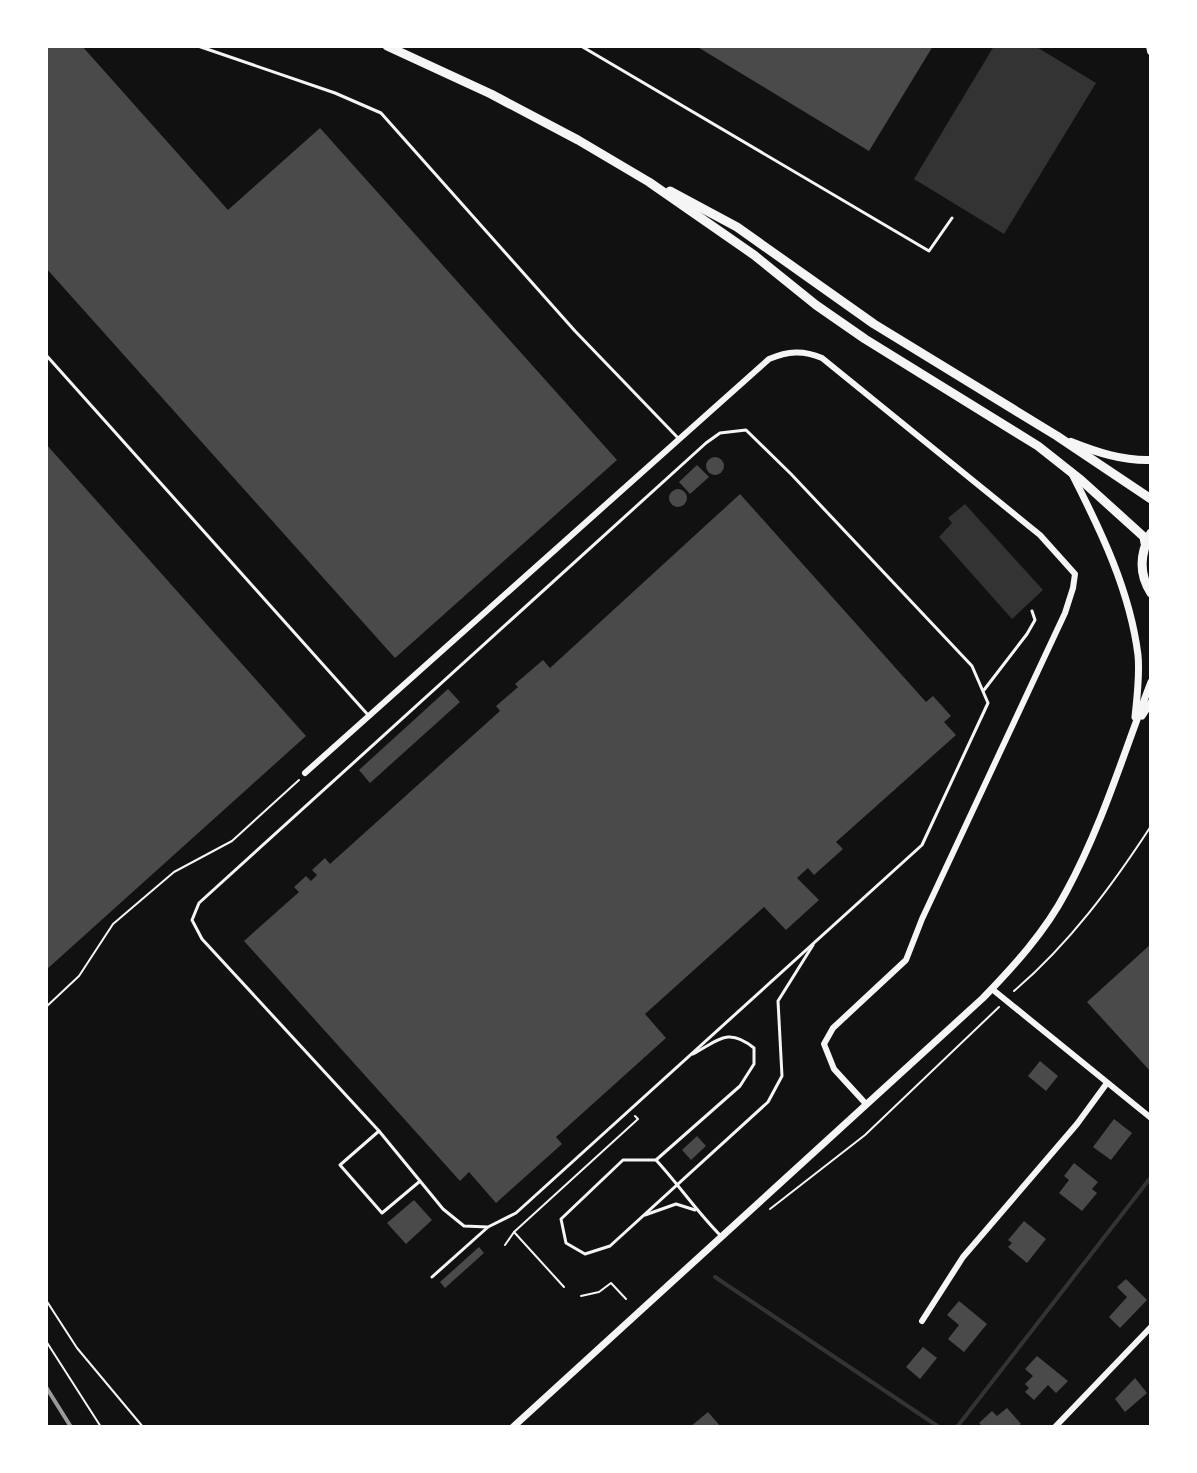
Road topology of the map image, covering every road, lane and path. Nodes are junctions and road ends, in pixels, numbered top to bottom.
1 (198, 46) edge
2 (387, 46) edge
3 (581, 46) edge
4 (649, 182) junction
5 (952, 218) dead end
6 (46, 355) edge
7 (1057, 436) junction
8 (679, 439) junction
9 (1151, 460) edge
10 (1071, 472) junction
11 (1151, 499) edge
12 (1151, 533) edge
13 (1145, 543) junction
14 (1151, 593) edge
15 (1032, 611) dead end
16 (1151, 682) edge
17 (983, 692) junction
18 (1151, 702) edge
19 (369, 716) junction
20 (1134, 727) junction
21 (305, 773) joint
22 (1151, 826) edge
23 (818, 938) junction
24 (992, 989) junction
25 (1012, 995) dead end
26 (46, 1007) edge
27 (1001, 1007) dead end
28 (686, 1058) junction
29 (1107, 1083) junction
30 (866, 1104) junction
31 (630, 1109) junction
32 (1151, 1118) edge
33 (379, 1131) junction
34 (656, 1160) junction
35 (420, 1181) junction
36 (678, 1184) junction
37 (696, 1211) junction
38 (767, 1211) dead end
39 (642, 1216) junction
40 (488, 1227) junction
41 (514, 1232) junction
42 (722, 1238) junction
43 (505, 1245) dead end
44 (432, 1277) dead end
45 (564, 1287) dead end
46 (581, 1296) dead end
47 (626, 1299) dead end
48 (46, 1300) edge
49 (922, 1321) dead end
50 (1151, 1327) edge
51 (46, 1341) edge
52 (101, 1427) edge
53 (143, 1427) edge
54 (513, 1427) edge
55 (1055, 1427) edge

1 - 8 lane
2 - 4 highway
3 - 5 lane
4 - 7 highway
4 - 10 highway
6 - 19 lane
7 - 9 main road
7 - 11 highway
8 - 19 street
8 - 30 street
10 - 13 highway
10 - 20 street
12 - 13 highway
13 - 14 highway
15 - 17 lane
16 - 20 street
17 - 23 lane
17 - 33 lane
18 - 20 street
19 - 21 street
20 - 24 street
21 - 26 path
22 - 25 path
23 - 28 lane
23 - 36 lane
24 - 29 street
24 - 30 street
27 - 38 path
28 - 31 lane
28 - 34 lane
29 - 32 street
29 - 49 street
30 - 42 street
31 - 40 lane
31 - 41 path
33 - 35 lane
33 - 35 lane
34 - 36 lane
34 - 39 lane
35 - 40 lane
36 - 37 lane
36 - 39 lane
37 - 39 lane
37 - 42 lane
40 - 44 lane
41 - 43 path
41 - 45 path
42 - 54 street
46 - 47 path
48 - 53 path
50 - 55 street
51 - 52 path

